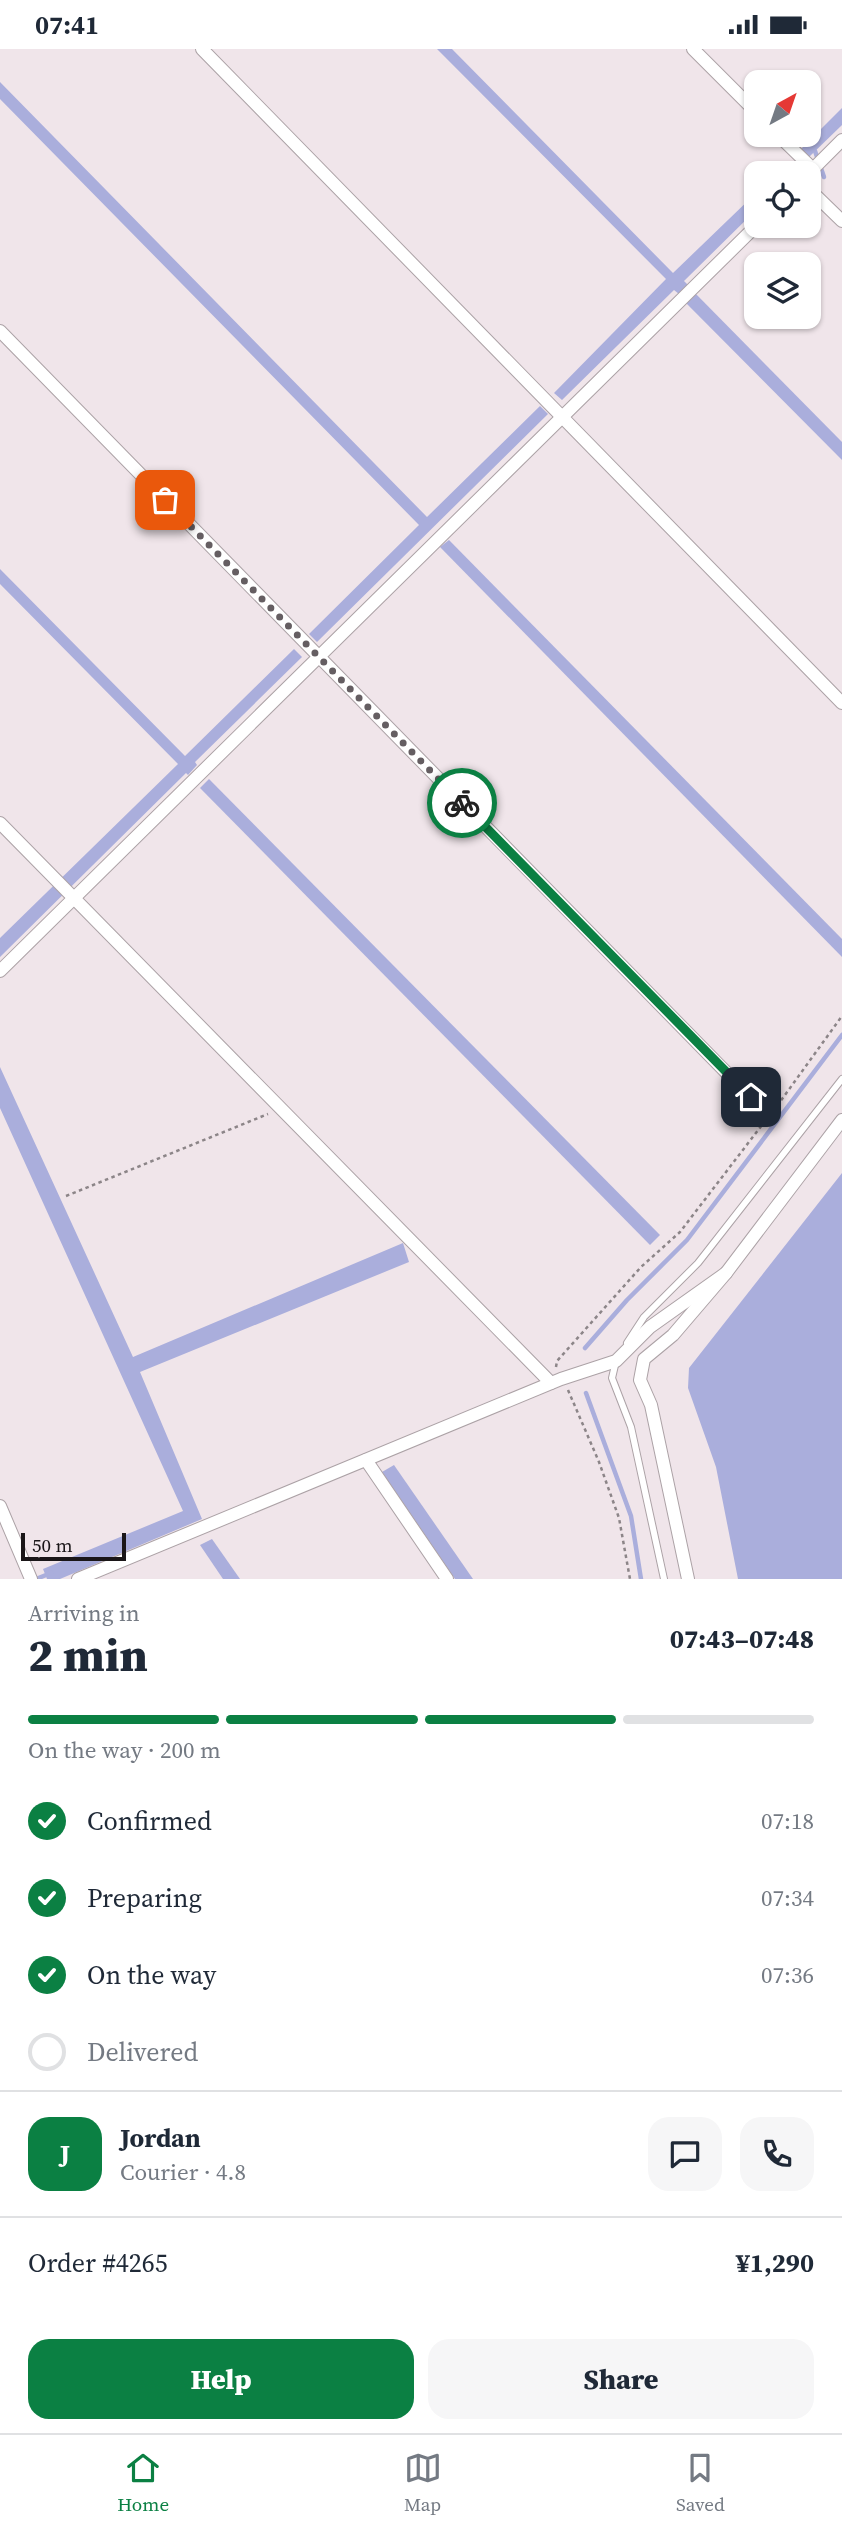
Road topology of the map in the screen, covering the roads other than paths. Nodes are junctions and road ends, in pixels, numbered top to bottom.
1 (202, 49) edge
2 (693, 49) edge
3 (744, 100) edge
4 (842, 140) edge
5 (791, 147) edge
6 (807, 161) edge
7 (814, 161) edge
8 (821, 201) edge
9 (842, 221) edge
10 (744, 238) edge
11 (0, 331) edge
12 (563, 416) junction
13 (317, 657) junction
14 (842, 703) edge
15 (0, 823) edge
16 (73, 897) junction
17 (0, 971) edge
18 (842, 1079) edge
19 (769, 1116) road end
20 (842, 1120) edge
21 (726, 1273) junction
22 (615, 1361) junction
23 (556, 1381) junction
24 (366, 1460) junction
25 (0, 1506) edge
26 (30, 1577) edge
27 (78, 1579) edge
28 (447, 1579) edge
29 (664, 1579) edge
30 (688, 1579) edge

1 - 12 street
2 - 3 street
4 - 7 street
5 - 6 street
8 - 9 street
10 - 12 street
11 - 13 street
12 - 13 street
12 - 14 street
13 - 16 street
13 - 19 street
15 - 16 street
16 - 17 street
16 - 23 street
18 - 22 lane
20 - 21 street
21 - 22 street
21 - 30 street
22 - 23 street
22 - 29 lane
23 - 24 street
24 - 27 street
24 - 28 street
25 - 26 street

